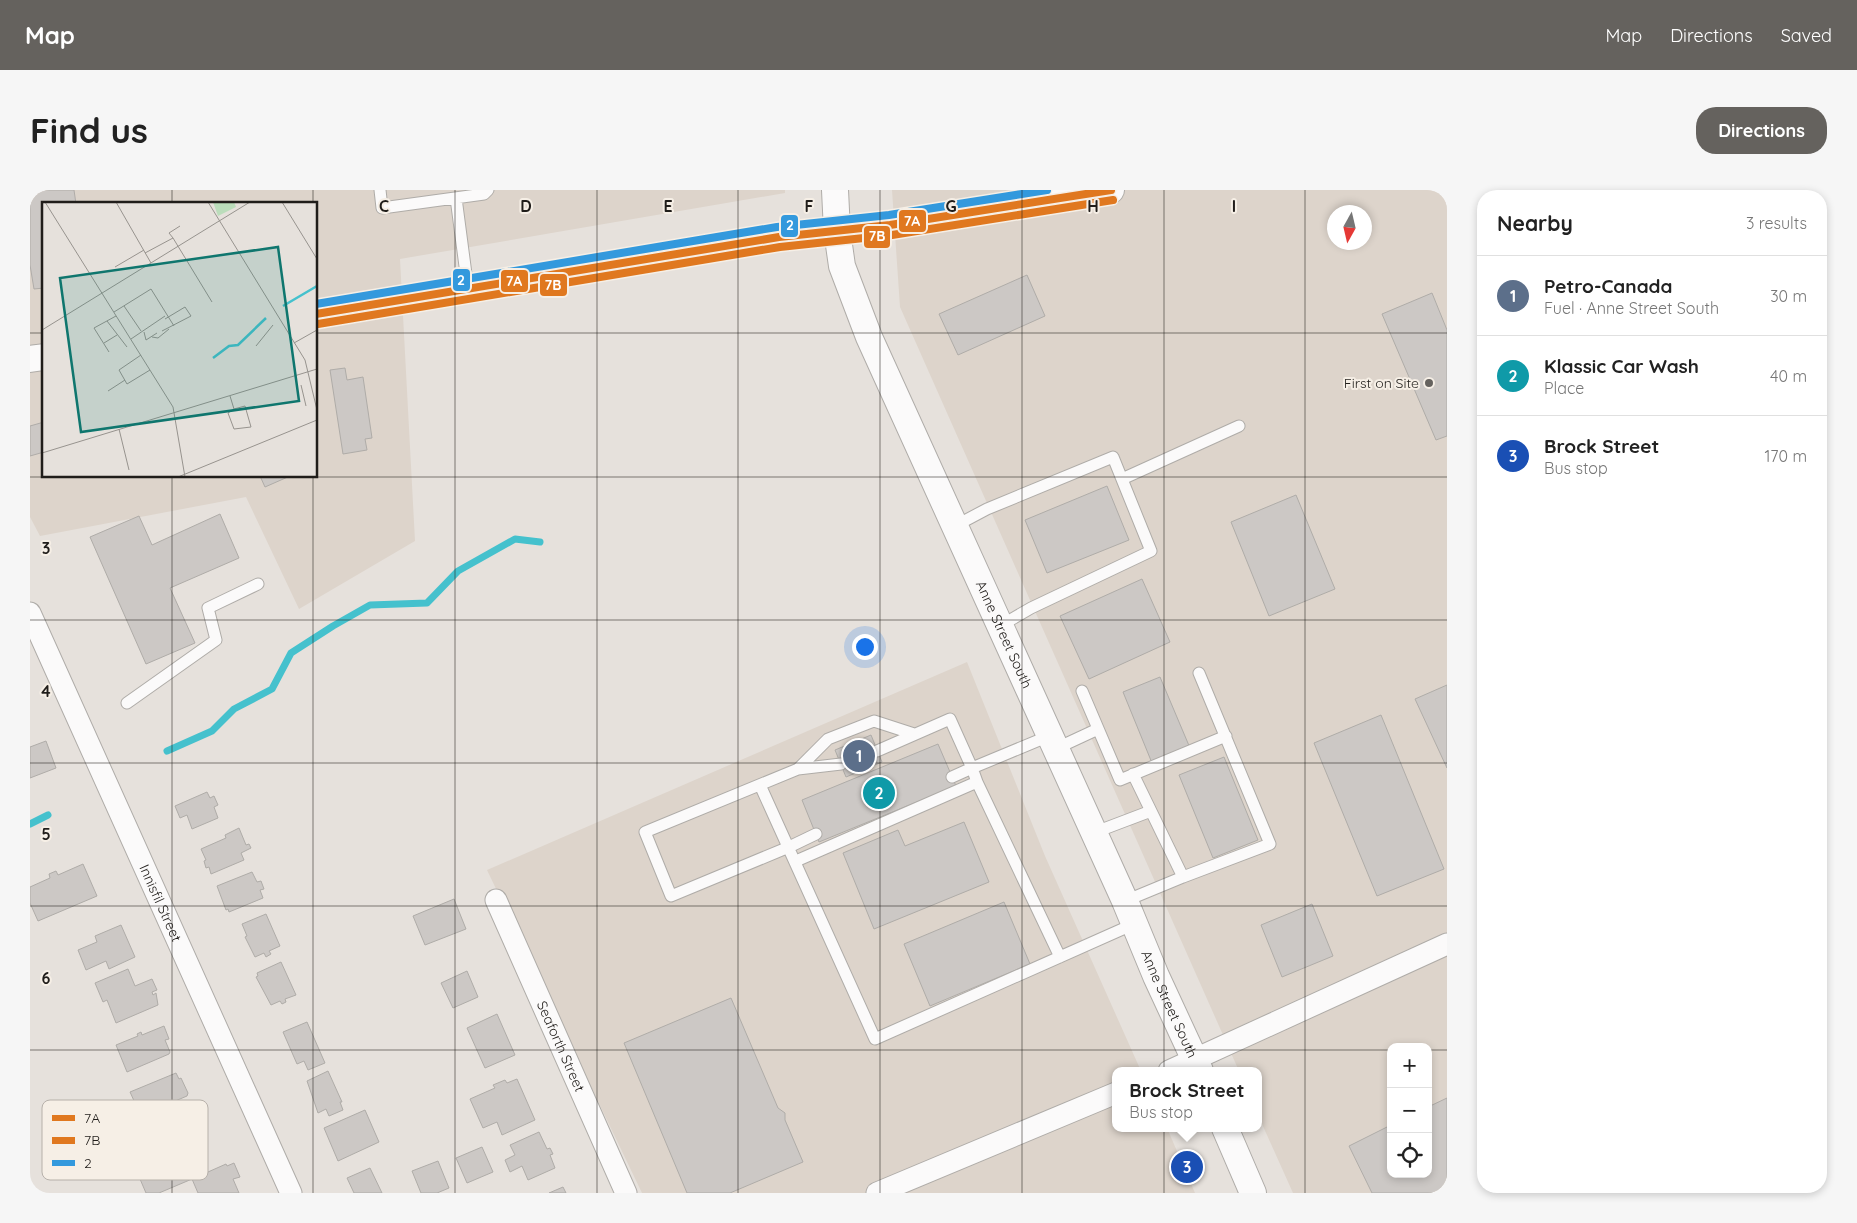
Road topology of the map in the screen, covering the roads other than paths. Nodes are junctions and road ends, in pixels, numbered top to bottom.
1 (380, 190) edge
2 (488, 190) edge
3 (835, 190) edge
4 (1111, 190) edge
5 (456, 198) junction
6 (837, 231) junction
7 (468, 289) junction
8 (318, 314) edge
9 (1239, 426) dead end
10 (1122, 479) junction
11 (954, 526) junction
12 (258, 584) dead end
13 (30, 612) edge
14 (1000, 626) junction
15 (1200, 673) dead end
16 (1082, 691) dead end
17 (127, 702) dead end
18 (1098, 729) junction
19 (914, 734) junction
20 (1226, 736) junction
21 (1052, 743) junction
22 (877, 751) dead end
23 (841, 764) dead end
24 (972, 768) junction
25 (798, 769) junction
26 (1133, 774) junction
27 (952, 777) dead end
28 (977, 782) junction
29 (760, 785) junction
30 (1151, 811) junction
31 (816, 834) dead end
32 (1093, 834) junction
33 (790, 847) junction
34 (796, 861) junction
35 (1183, 877) junction
36 (496, 900) dead end
37 (1129, 913) junction
38 (1447, 944) edge
39 (1060, 957) junction
40 (1198, 1065) edge
41 (1112, 1095) edge
42 (1227, 1132) edge
43 (291, 1193) edge
44 (626, 1193) edge
45 (877, 1193) edge
46 (1253, 1193) edge

1 - 5 lane
2 - 5 lane
3 - 6 street, Anne Street South
4 - 6 street
5 - 7 lane
6 - 7 street
6 - 11 street, Anne Street South
7 - 8 street
9 - 10 lane
10 - 11 lane
10 - 14 lane
11 - 14 street, Anne Street South
12 - 17 lane
13 - 43 street, Innisfil Street
14 - 21 street, Anne Street South
15 - 20 lane
16 - 18 lane
18 - 21 lane
18 - 26 lane
19 - 22 lane
19 - 24 lane
19 - 25 lane
20 - 26 lane
20 - 35 lane
21 - 24 lane
21 - 32 street, Anne Street South
23 - 25 lane
24 - 27 lane
24 - 28 lane
25 - 29 lane
26 - 30 lane
28 - 34 lane
28 - 39 lane
29 - 33 lane
29 - 33 lane
30 - 32 lane
30 - 35 lane
31 - 33 lane
32 - 37 street, Anne Street South
33 - 34 lane
34 - 39 lane
35 - 37 lane
36 - 44 street, Seaforth Street
37 - 39 lane
37 - 40 street, Anne Street South
38 - 40 street
41 - 45 street
42 - 46 street

